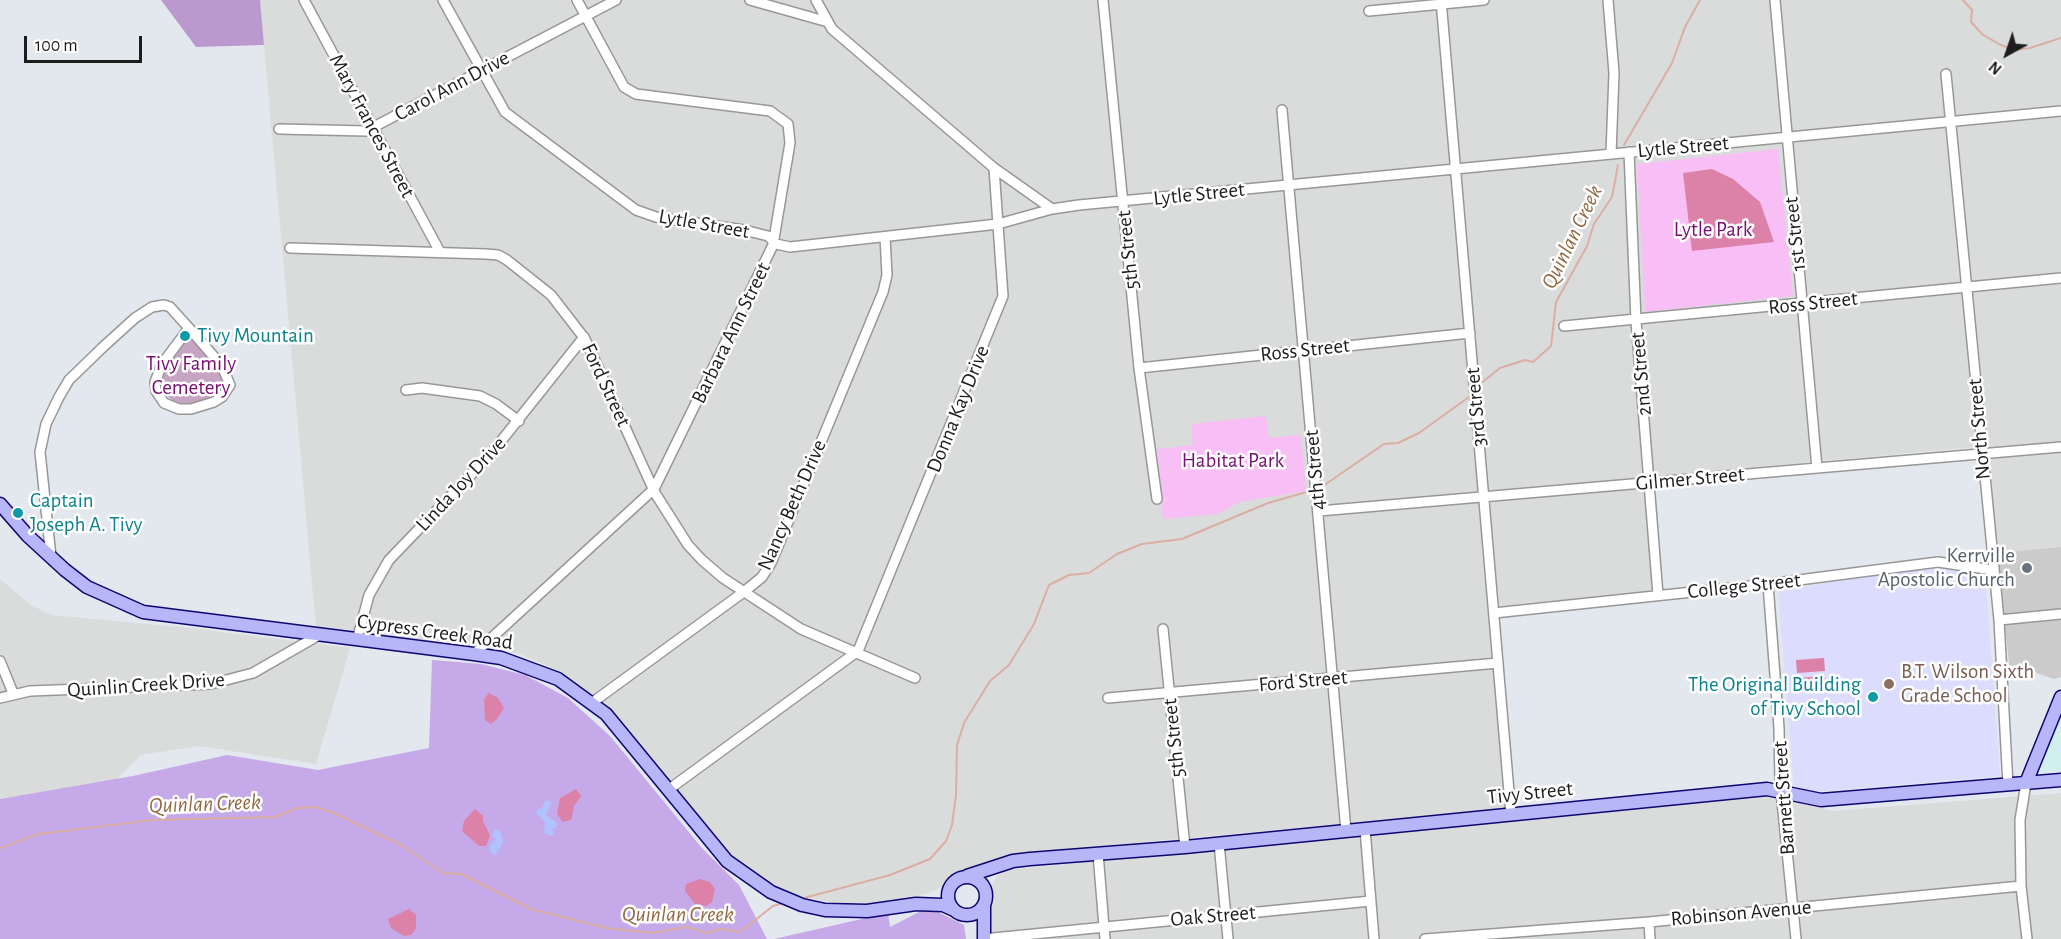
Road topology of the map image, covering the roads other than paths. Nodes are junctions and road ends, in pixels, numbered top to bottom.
1 (304, 0) edge
2 (443, 0) edge
3 (577, 0) edge
4 (616, 0) edge
5 (750, 0) edge
6 (816, 0) edge
7 (1103, 0) edge
8 (1484, 0) edge
9 (1608, 0) edge
10 (1775, 0) edge
11 (1442, 2) edge
12 (1369, 11) dead end
13 (585, 14) junction
14 (828, 22) junction
15 (481, 73) junction
16 (1946, 74) dead end
17 (1282, 110) dead end
18 (2061, 111) edge
19 (1951, 122) junction
20 (373, 128) junction
21 (279, 129) dead end
22 (1786, 139) junction
23 (1629, 152) junction
24 (1611, 154) junction
25 (994, 168) junction
26 (1457, 170) junction
27 (1289, 185) junction
28 (1123, 201) junction
29 (1052, 208) junction
30 (998, 224) junction
31 (885, 237) junction
32 (774, 241) junction
33 (290, 248) dead end
34 (440, 252) junction
35 (2061, 278) edge
36 (1966, 288) junction
37 (1802, 304) junction
38 (1636, 321) junction
39 (1564, 326) dead end
40 (189, 328) junction
41 (1470, 333) junction
42 (584, 337) junction
43 (1304, 351) junction
44 (1139, 368) junction
45 (406, 390) dead end
46 (519, 421) junction
47 (2061, 447) edge
48 (1981, 454) junction
49 (1817, 468) junction
50 (1651, 483) junction
51 (654, 489) junction
52 (1484, 498) junction
53 (1157, 499) dead end
54 (0, 504) edge
55 (1319, 511) junction
56 (51, 558) junction
57 (1993, 570) junction
58 (1768, 584) junction
59 (745, 591) junction
60 (1658, 595) junction
61 (1494, 613) junction
62 (2061, 614) edge
63 (1999, 620) junction
64 (1163, 629) dead end
65 (319, 635) junction
66 (357, 640) junction
67 (856, 653) junction
68 (474, 654) junction
69 (0, 661) edge
70 (1498, 663) junction
71 (915, 678) dead end
72 (1334, 678) junction
73 (1170, 692) junction
74 (13, 693) junction
75 (2061, 697) edge
76 (0, 698) edge
77 (1108, 698) dead end
78 (593, 702) junction
79 (2061, 780) edge
80 (2026, 783) junction
81 (2008, 784) junction
82 (668, 790) junction
83 (1783, 792) junction
84 (1511, 814) junction
85 (1365, 829) junction
86 (1346, 831) junction
87 (1219, 843) junction
88 (1185, 847) junction
89 (1098, 853) junction
90 (1003, 865) junction
91 (967, 876) junction
92 (950, 886) junction
93 (2021, 886) junction
94 (986, 891) junction
95 (1371, 901) junction
96 (916, 904) junction
97 (984, 906) junction
98 (1793, 909) junction
99 (959, 913) junction
100 (1225, 915) junction
101 (1649, 922) junction
102 (1104, 926) junction
103 (983, 939) edge
104 (1105, 939) edge
105 (1228, 939) edge
106 (1374, 939) edge
107 (1425, 939) edge
108 (1650, 939) edge
109 (1796, 939) edge
110 (2028, 939) edge

1 - 20 street, Mary Frances Street
2 - 15 street, Lytle Street
3 - 13 street, Barbara Ann Street
4 - 13 street, Carol Ann Drive
5 - 14 street
6 - 14 street
7 - 28 street, 5th Street
8 - 11 street
9 - 24 street
10 - 22 street, 1st Street
11 - 12 street
11 - 26 street, 3rd Street
13 - 15 street, Carol Ann Drive
13 - 32 street, Barbara Ann Street
14 - 25 street
15 - 20 street, Carol Ann Drive
15 - 32 street, Lytle Street
16 - 19 street, North Street
17 - 27 street, 4th Street
18 - 19 street, Lytle Street
19 - 22 street, Lytle Street
19 - 36 street, North Street
20 - 21 street, Carol Ann Drive
20 - 34 street, Mary Frances Street
22 - 23 street, Lytle Street
22 - 37 street, 1st Street
23 - 24 street, Lytle Street
23 - 38 street, 2nd Street
24 - 26 street, Lytle Street
25 - 29 street
25 - 30 street, Donna Kay Drive
26 - 27 street, Lytle Street
26 - 41 street, 3rd Street
27 - 28 street, Lytle Street
27 - 43 street, 4th Street
28 - 29 street, Lytle Street
28 - 44 street, 5th Street
29 - 30 street, Lytle Street
30 - 31 street, Lytle Street
30 - 67 street, Donna Kay Drive
31 - 32 street, Lytle Street
31 - 59 street, Nancy Beth Drive
32 - 51 street, Barbara Ann Street
33 - 34 street, Ford Street
34 - 42 street, Ford Street
35 - 36 street, Ross Street
36 - 37 street, Ross Street
36 - 48 street, North Street
37 - 38 street, Ross Street
37 - 49 street, 1st Street
38 - 39 street, Ross Street
38 - 50 street, 2nd Street
40 - 40 street
40 - 56 street
41 - 43 street, Ross Street
41 - 52 street, 3rd Street
42 - 46 street, Linda Joy Drive
42 - 51 street, Ford Street
43 - 44 street, Ross Street
43 - 55 street, 4th Street
44 - 53 street, 5th Street
45 - 46 street
46 - 66 street, Linda Joy Drive
47 - 48 street, Gilmer Street
48 - 49 street, Gilmer Street
48 - 57 street, North Street
49 - 50 street, Gilmer Street
50 - 52 street, Gilmer Street
50 - 60 street, 2nd Street
51 - 59 street, Ford Street
51 - 68 street, Barbara Ann Street
52 - 55 street, Gilmer Street
52 - 61 street, 3rd Street
54 - 56 main road, Cypress Creek Road
55 - 72 street, 4th Street
56 - 65 main road, Cypress Creek Road
57 - 58 street, College Street
57 - 63 street, North Street
58 - 60 street, College Street
58 - 83 street, Barnett Street
59 - 67 street, Ford Street
59 - 78 street, Nancy Beth Drive
60 - 61 street, College Street
61 - 70 street, 3rd Street
62 - 63 street
63 - 81 street, North Street
64 - 73 street, 5th Street
65 - 66 main road, Cypress Creek Road
65 - 74 street, Quinlin Creek Drive
66 - 68 main road, Cypress Creek Road
67 - 71 street, Ford Street
67 - 82 street, Donna Kay Drive
68 - 78 main road, Cypress Creek Road
69 - 74 street
70 - 72 street, Ford Street
70 - 84 street, 3rd Street
72 - 73 street, Ford Street
72 - 86 street, 4th Street
73 - 77 street, Ford Street
73 - 88 street, 5th Street
74 - 76 street, Quinlin Creek Drive
75 - 80 main road
78 - 82 main road, Cypress Creek Road
79 - 80 main road, Tivy Street
80 - 81 main road, Tivy Street
80 - 93 street
81 - 83 main road, Tivy Street
82 - 96 main road, Cypress Creek Road
83 - 84 main road, Tivy Street
83 - 98 street, Barnett Street
84 - 85 main road, Tivy Street
85 - 86 main road, Tivy Street
85 - 95 street
86 - 87 main road, Tivy Street
87 - 88 main road, Tivy Street
87 - 100 street
88 - 89 main road, Tivy Street
89 - 90 main road, Tivy Street
89 - 102 street
90 - 91 main road, Tivy Street
90 - 94 main road
91 - 92 main road
91 - 94 main road
92 - 96 main road, Cypress Creek Road
92 - 99 main road
93 - 98 street, Robinson Avenue
93 - 110 street
94 - 97 main road
95 - 100 street, Oak Street
95 - 106 street
96 - 99 main road, Cypress Creek Road
97 - 99 main road
97 - 103 main road
98 - 101 street, Robinson Avenue
98 - 109 street, Barnett Street
99 - 103 main road
100 - 102 street, Oak Street
100 - 105 street
101 - 107 street, Robinson Avenue
101 - 108 street
102 - 103 street, Oak Street
102 - 104 street

